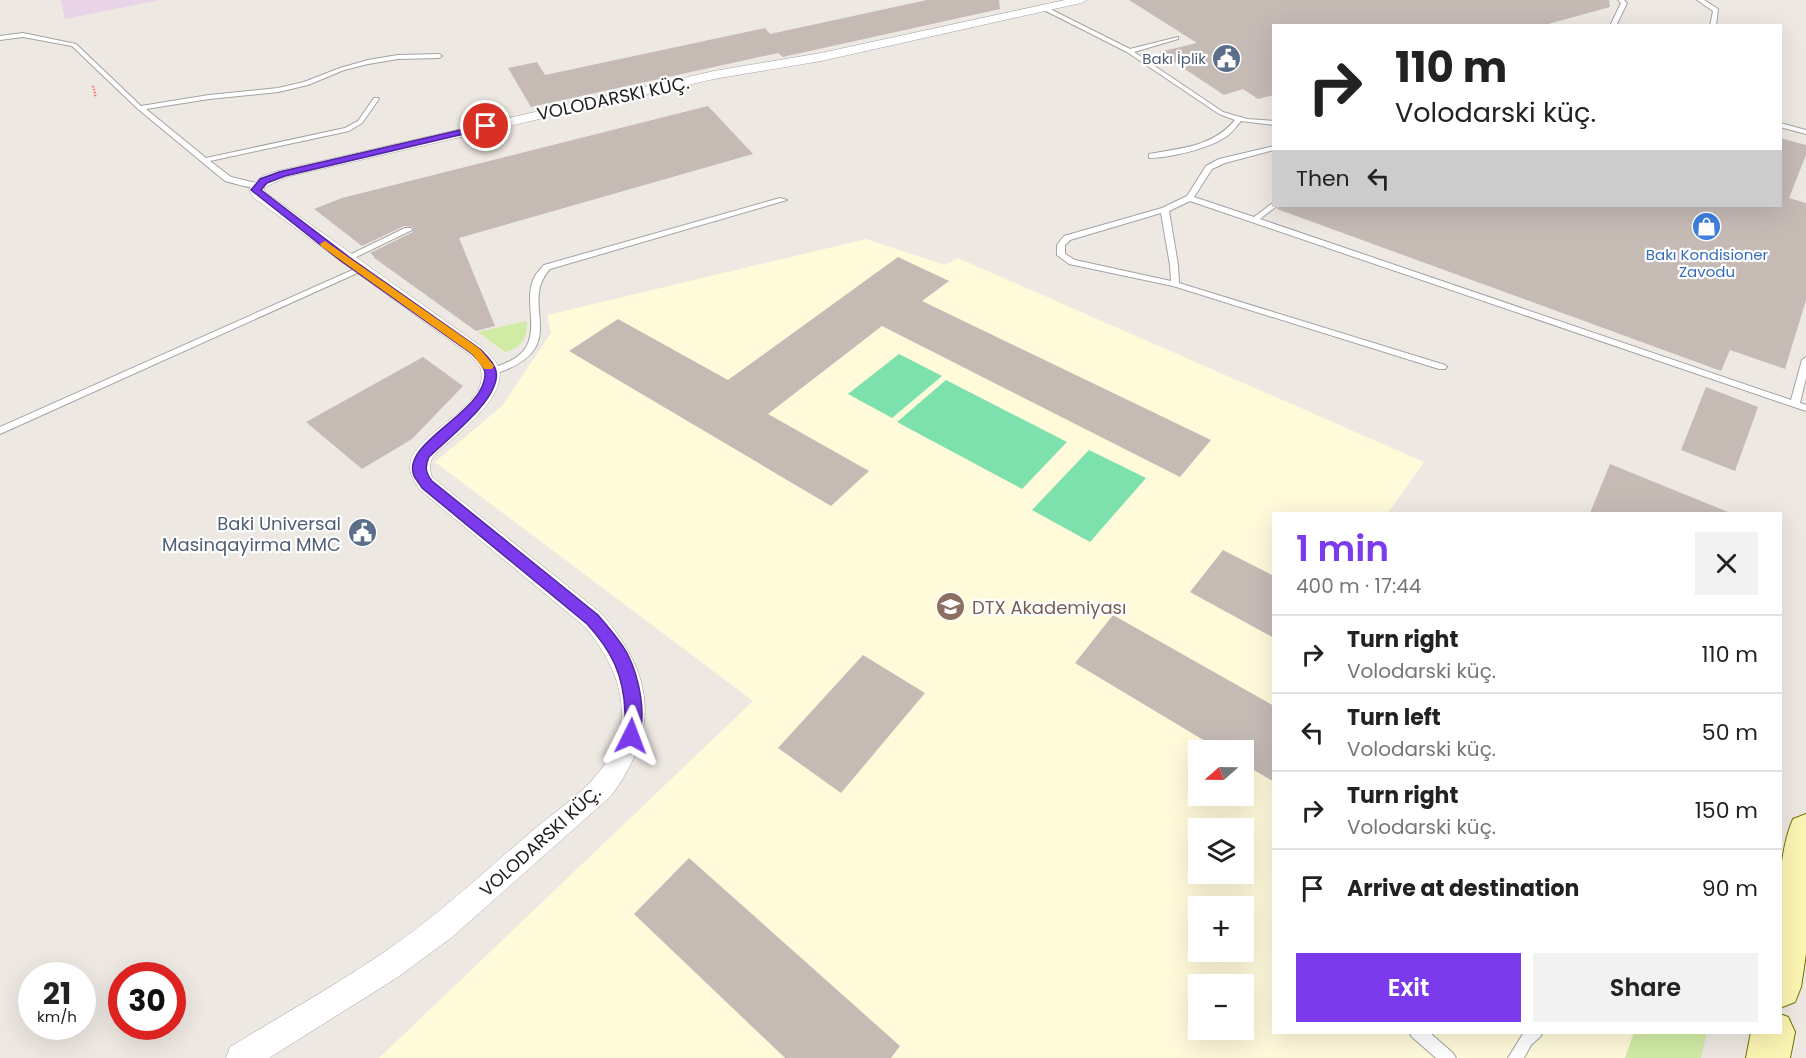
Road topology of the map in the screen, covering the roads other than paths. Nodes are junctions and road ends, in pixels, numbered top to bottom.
1 (1081, 0) edge
2 (1621, 0) edge
3 (1700, 0) edge
4 (1044, 8) junction
5 (1613, 24) edge
6 (1713, 24) edge
7 (0, 38) edge
8 (1176, 38) dead end
9 (1129, 51) junction
10 (439, 56) dead end
11 (376, 99) dead end
12 (140, 108) junction
13 (1238, 120) junction
14 (1272, 123) edge
15 (1782, 126) edge
16 (1806, 132) edge
17 (1272, 148) edge
18 (1152, 156) dead end
19 (205, 160) junction
20 (257, 186) junction
21 (1190, 198) junction
22 (783, 200) dead end
23 (1272, 206) edge
24 (1165, 210) junction
25 (1255, 220) junction
26 (408, 230) dead end
27 (353, 264) junction
28 (1175, 284) junction
29 (1806, 360) edge
30 (1442, 367) dead end
31 (491, 372) junction
32 (1795, 404) junction
33 (1806, 408) edge
34 (0, 431) edge
35 (1806, 832) edge
36 (1782, 975) edge
37 (1419, 1034) edge
38 (1532, 1034) edge
39 (1773, 1034) edge
40 (241, 1058) edge
41 (1448, 1058) edge
42 (1516, 1058) edge
43 (1768, 1058) edge

1 - 4 street, VOLODARSKI KÜÇ.
2 - 5 lane
3 - 6 lane
4 - 9 lane
4 - 20 street, VOLODARSKI KÜÇ.
7 - 12 lane
8 - 9 lane
9 - 13 lane
10 - 12 lane
11 - 19 lane
12 - 19 lane
13 - 14 lane
13 - 18 lane
15 - 16 lane
17 - 21 lane
19 - 20 lane
20 - 27 street
21 - 24 lane
21 - 25 lane
22 - 31 lane
23 - 25 lane
24 - 28 lane
24 - 28 lane
25 - 32 lane
26 - 27 lane
27 - 31 street
27 - 34 lane
28 - 30 lane
29 - 32 lane
31 - 40 street, VOLODARSKI KÜÇ.
32 - 33 lane
35 - 36 main road
37 - 41 lane
38 - 42 lane
39 - 43 main road

